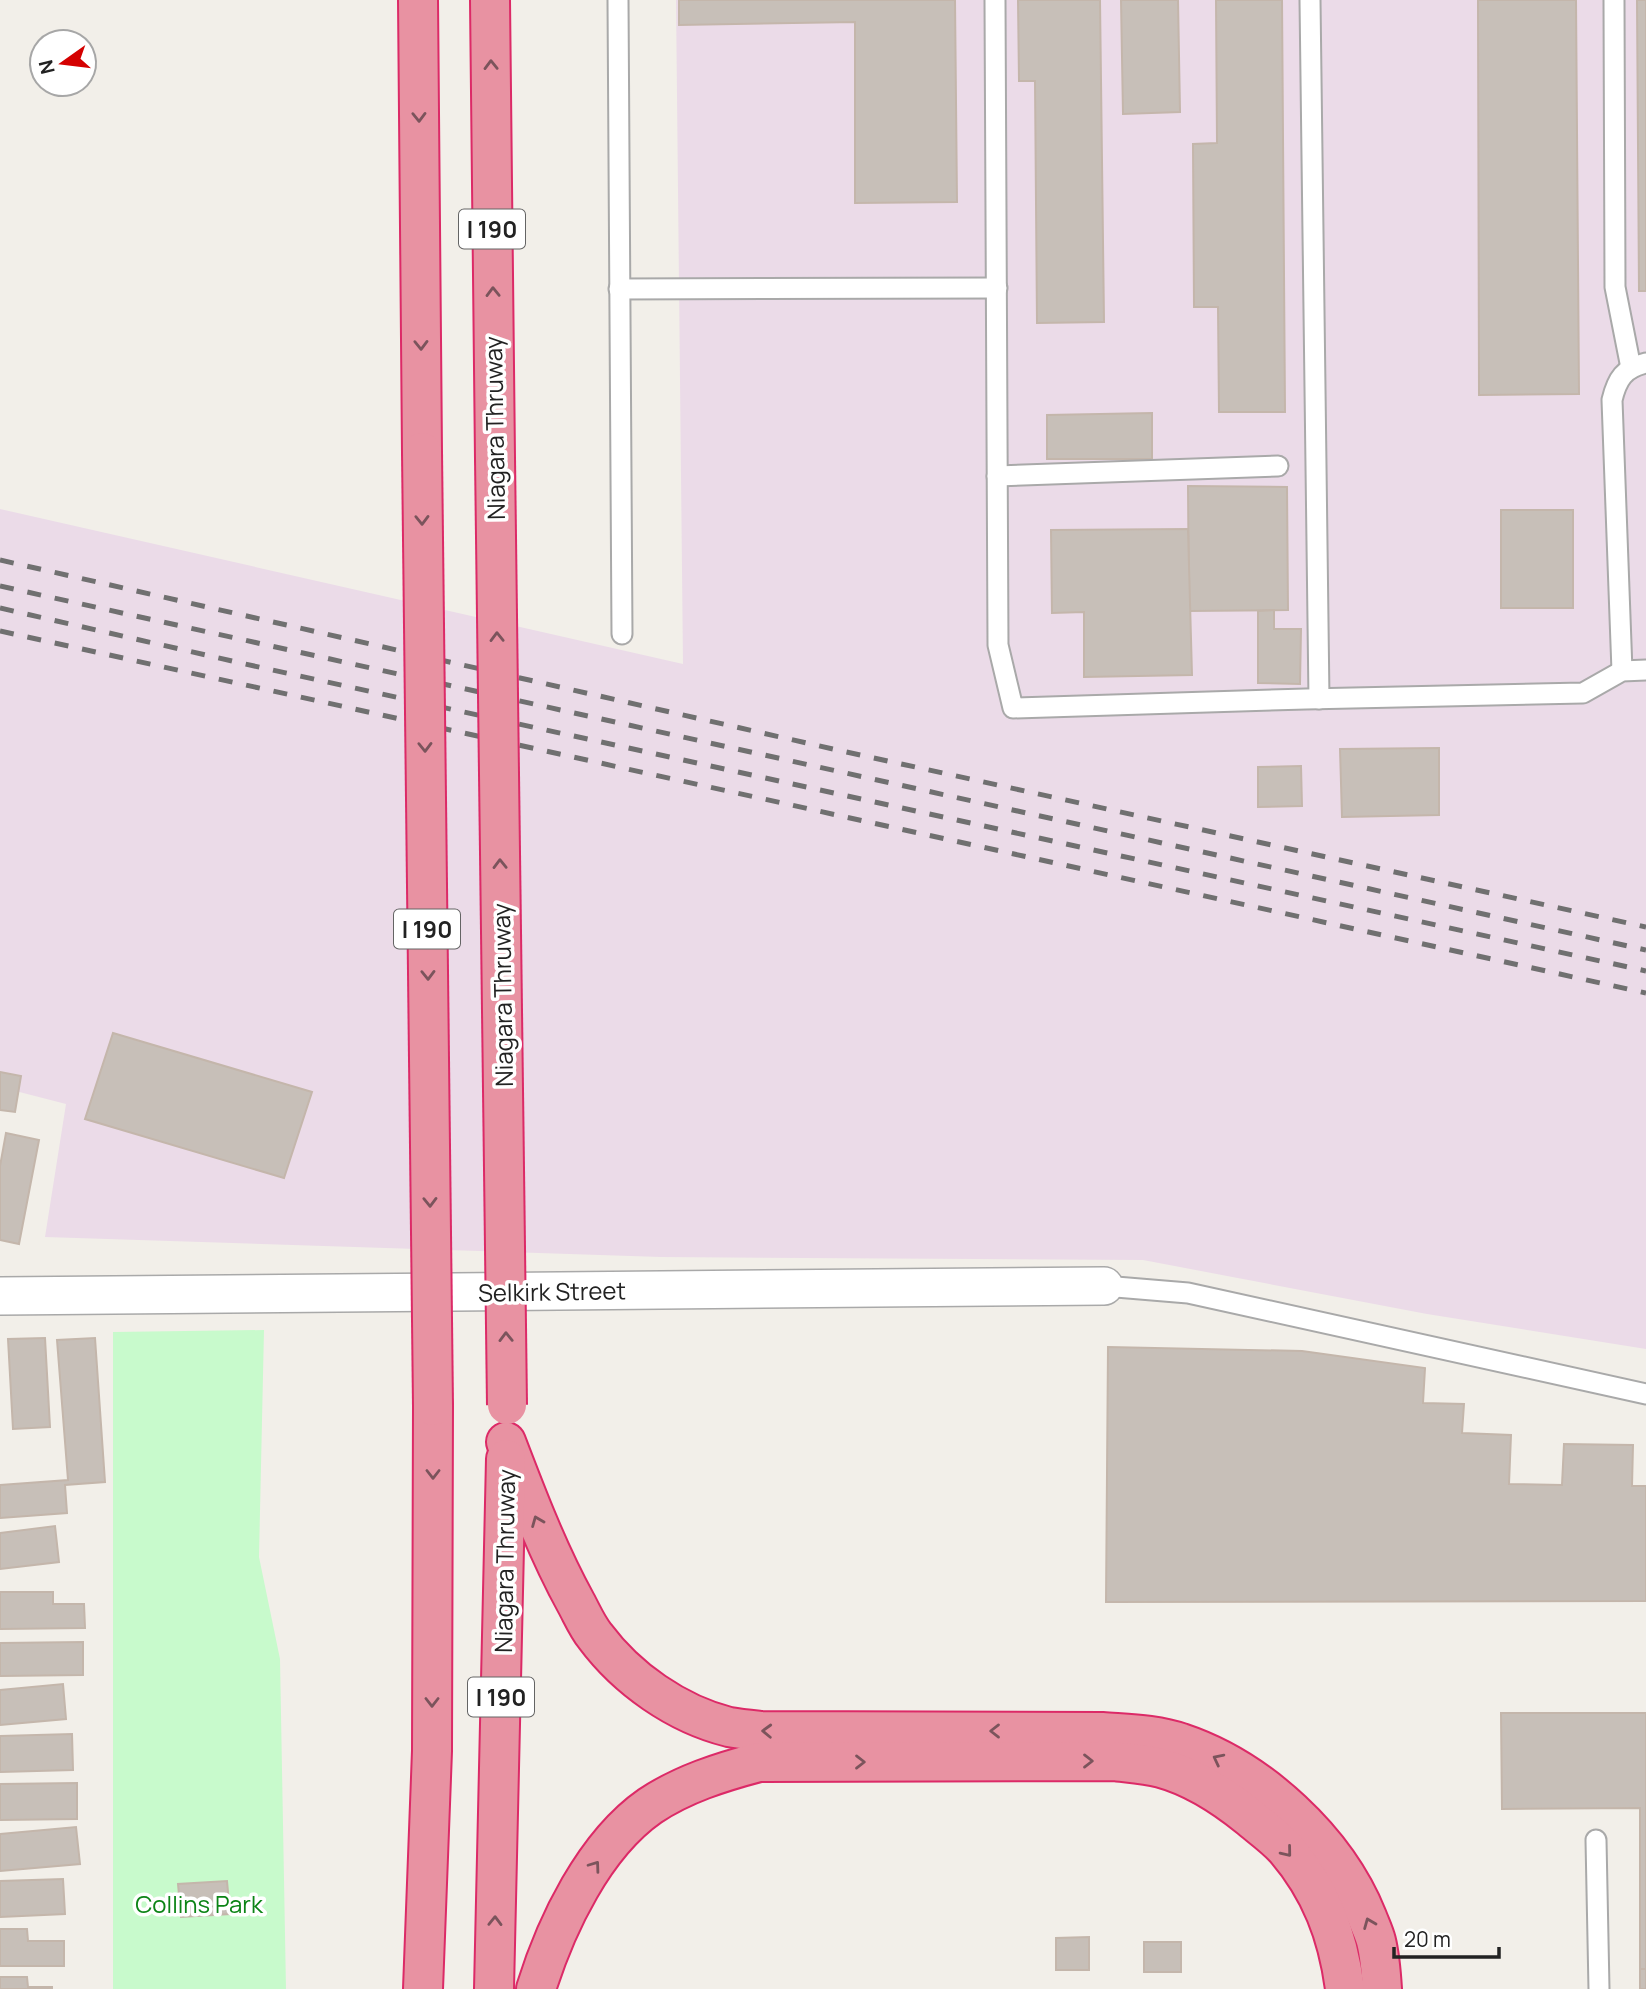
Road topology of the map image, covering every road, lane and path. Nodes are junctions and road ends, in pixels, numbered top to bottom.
1 (418, 0) edge
2 (490, 0) edge
3 (618, 0) edge
4 (995, 0) edge
5 (1310, 0) edge
6 (1614, 0) edge
7 (997, 288) junction
8 (619, 289) junction
9 (1639, 365) edge
10 (1278, 466) dead end
11 (997, 476) junction
12 (622, 634) dead end
13 (1646, 670) edge
14 (1622, 671) junction
15 (1319, 699) junction
16 (1104, 1286) joint
17 (0, 1296) edge
18 (1646, 1394) edge
19 (507, 1423) junction
20 (1596, 1840) dead end
21 (423, 1989) edge
22 (494, 1989) edge
23 (536, 1989) edge
24 (1345, 1989) edge
25 (1382, 1989) edge
26 (1599, 1989) edge

1 -> 21 highway, I 190, bridge
19 -> 2 highway, Niagara Thruway / I 190, bridge
3 - 8 lane
4 - 7 lane
5 - 15 lane
6 - 9 lane
7 - 8 lane
7 - 11 lane
8 - 12 lane
9 - 14 lane
10 - 11 lane
11 - 15 lane
13 - 14 lane
14 - 15 lane
16 - 17 street, Selkirk Street
16 - 18 lane
22 -> 19 highway, Niagara Thruway / I 190
25 -> 19 highway
20 - 26 lane
23 -> 24 highway

